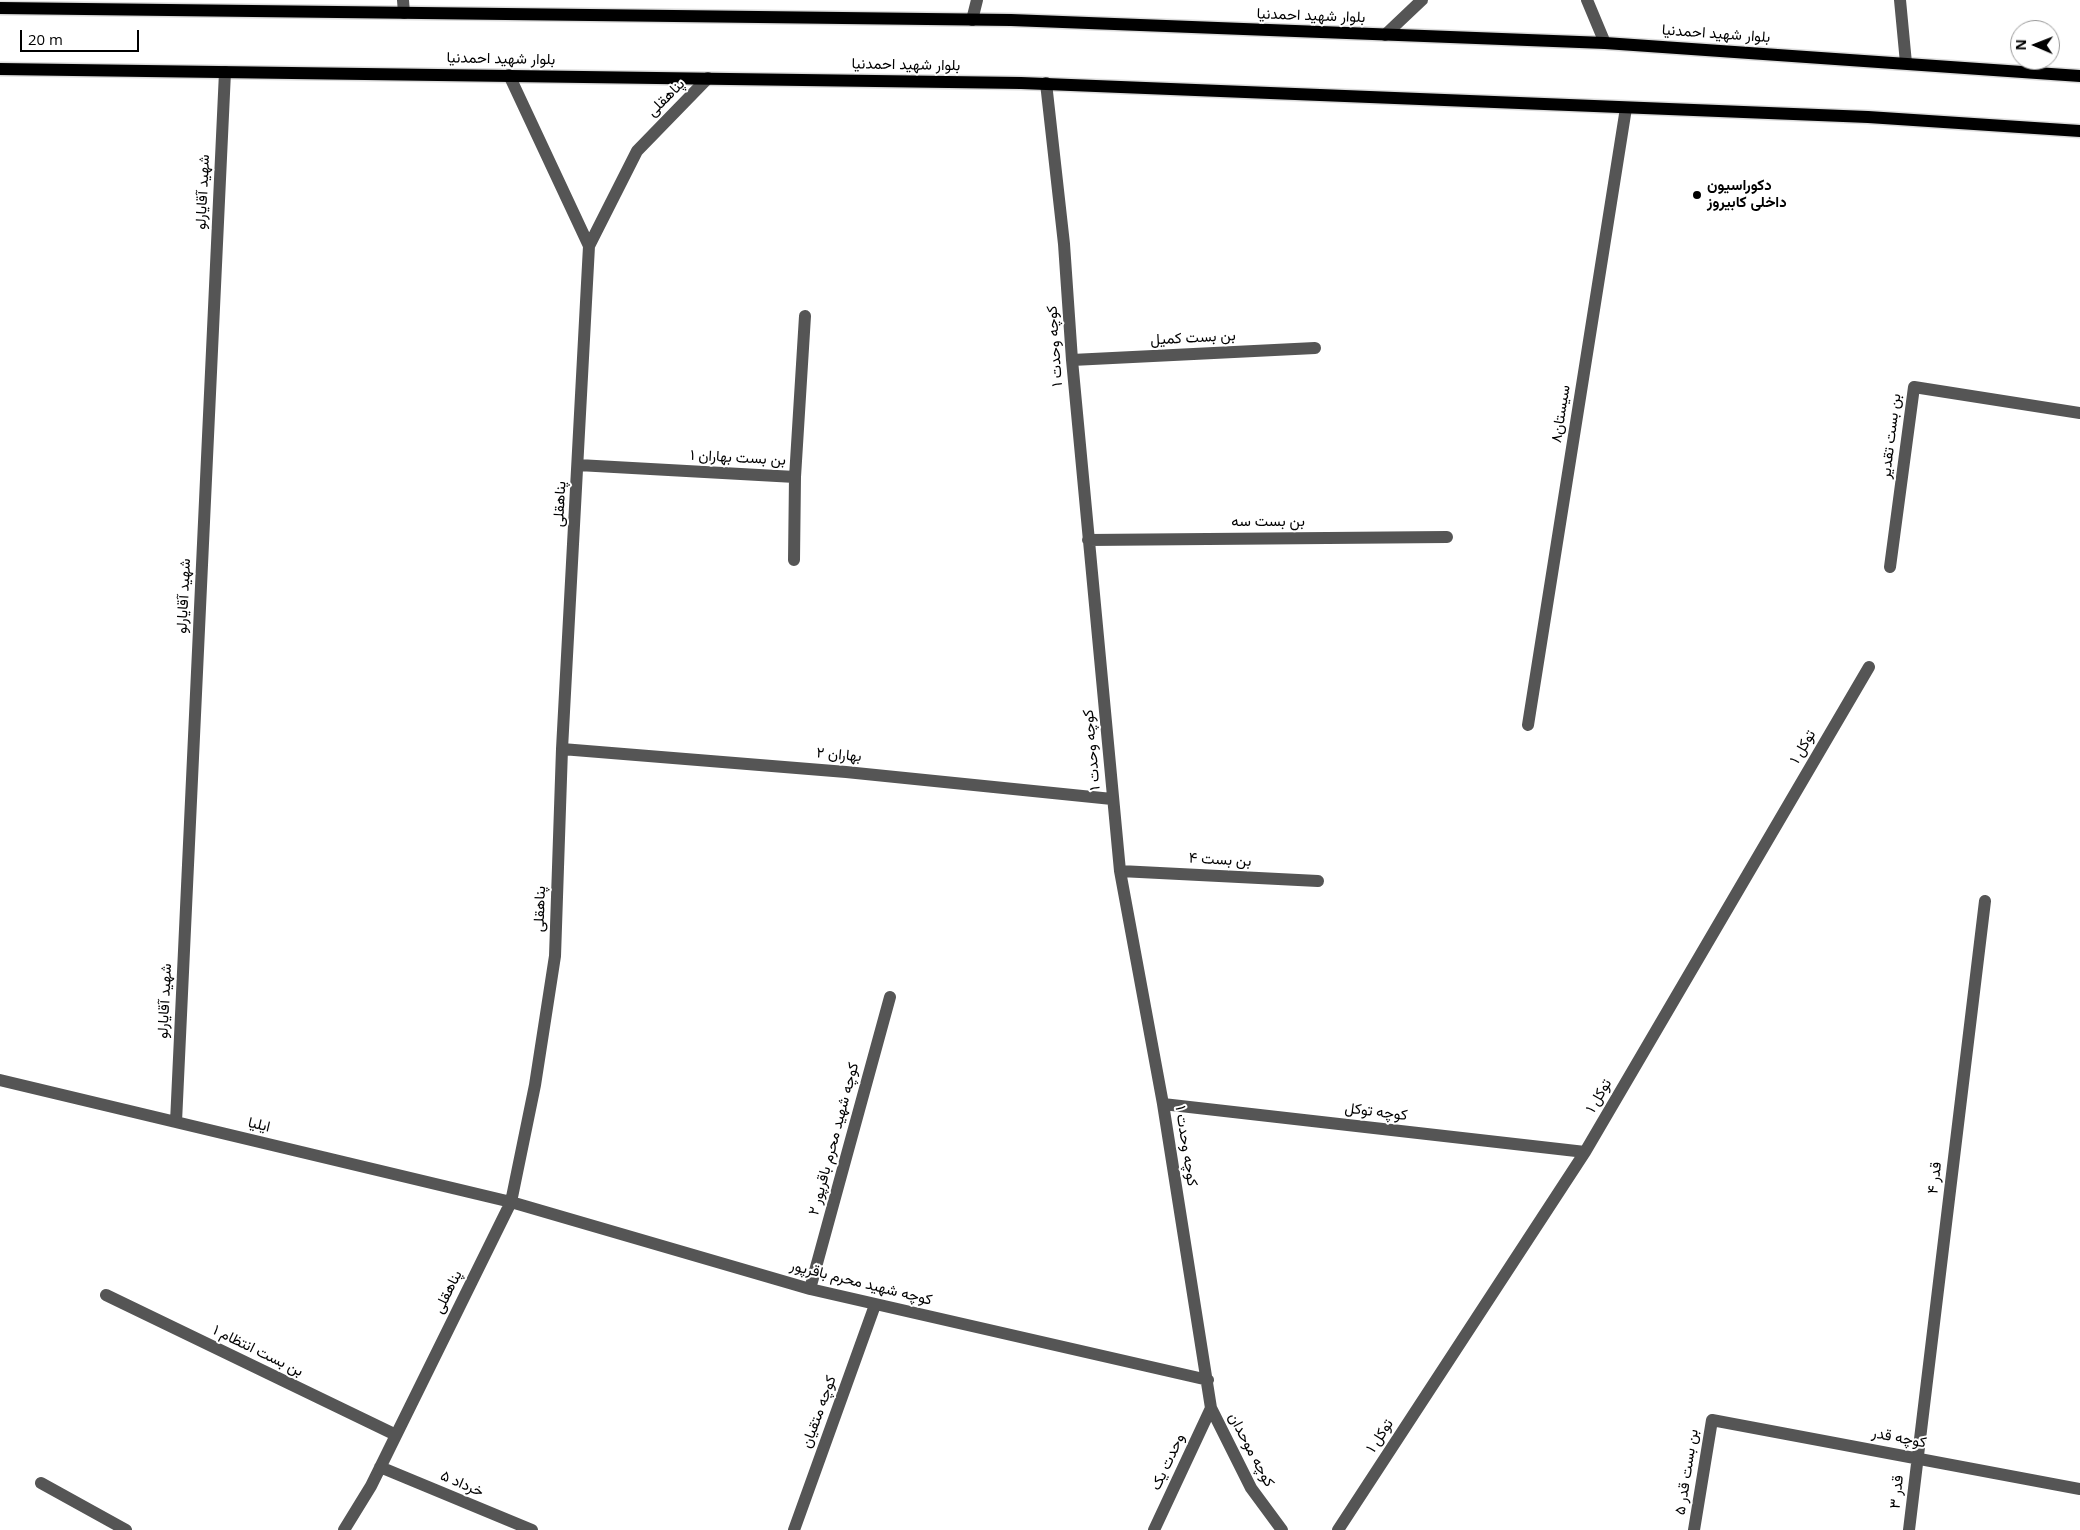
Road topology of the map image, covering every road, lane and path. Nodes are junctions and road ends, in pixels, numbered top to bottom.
1 (977, 0) edge
2 (1422, 0) edge
3 (1586, 0) edge
4 (1900, 0) edge
5 (31, 4) edge
6 (403, 6) edge
7 (0, 8) edge
8 (972, 20) junction
9 (1385, 35) junction
10 (1605, 43) junction
11 (1906, 64) junction
12 (0, 69) edge
13 (225, 72) junction
14 (509, 75) junction
15 (2080, 76) edge
16 (708, 78) junction
17 (1046, 84) junction
18 (1626, 108) junction
19 (2080, 131) edge
20 (589, 246) junction
21 (805, 316) dead end
22 (1315, 348) dead end
23 (1072, 360) junction
24 (2080, 413) edge
25 (578, 465) junction
26 (795, 477) junction
27 (1447, 537) dead end
28 (1088, 540) junction
29 (794, 560) dead end
30 (1890, 567) dead end
31 (1869, 667) dead end
32 (1528, 725) dead end
33 (562, 749) junction
34 (1112, 799) junction
35 (1120, 871) junction
36 (1318, 881) dead end
37 (1986, 901) dead end
38 (890, 997) dead end
39 (0, 1080) edge
40 (1163, 1104) junction
41 (176, 1122) junction
42 (1585, 1152) junction
43 (511, 1202) junction
44 (810, 1289) junction
45 (106, 1295) dead end
46 (875, 1305) junction
47 (1208, 1380) junction
48 (1212, 1408) junction
49 (1712, 1420) joint
50 (396, 1435) junction
51 (1917, 1458) junction
52 (380, 1467) junction
53 (41, 1483) dead end
54 (2080, 1489) edge
55 (126, 1530) edge
56 (344, 1530) edge
57 (532, 1530) edge
58 (794, 1530) edge
59 (1154, 1530) edge
60 (1282, 1530) edge
61 (1338, 1530) edge
62 (1694, 1530) edge
63 (1909, 1530) edge

1 - 8 street
2 - 9 street
3 - 10 street
4 - 11 street
5 - 6 main road, بلوار شهید احمدنیا
5 - 7 main road, بلوار شهید احمدنیا
6 - 8 main road, بلوار شهید احمدنیا
8 - 9 main road, بلوار شهید احمدنیا
9 - 10 main road, بلوار شهید احمدنیا
10 - 11 main road, بلوار شهید احمدنیا
11 - 15 main road, بلوار شهید احمدنیا
12 - 13 main road, بلوار شهید احمدنیا
13 - 14 main road, بلوار شهید احمدنیا
13 - 41 street, شهید آقایارلو
14 - 16 main road, بلوار شهید احمدنیا
14 - 20 street, پناهقلی
16 - 17 main road, بلوار شهید احمدنیا
16 - 20 street, پناهقلی
17 - 18 main road, بلوار شهید احمدنیا
17 - 23 street, کوچه وحدت ۱
18 - 19 main road, بلوار شهید احمدنیا
18 - 32 street, سیستان۸
20 - 25 street, پناهقلی
21 - 26 street, بن بست بهاران ۱
22 - 23 street, بن بست کمیل
23 - 28 street, کوچه وحدت ۱
24 - 30 street, بن بست تقدیر
25 - 26 street, بن بست بهاران ۱
25 - 33 street, پناهقلی
26 - 29 street
27 - 28 street, بن بست سه
28 - 34 street, کوچه وحدت ۱
31 - 42 street, توکل ۱
33 - 34 street, بهاران ۲
33 - 43 street, پناهقلی
34 - 35 street, کوچه وحدت ۱
35 - 36 street, بن بست ۴
35 - 40 street, کوچه وحدت ۱
37 - 51 street, قدر ۴
38 - 44 street, کوچه شهید محرم باقرپور ۲
39 - 41 street, ایلیا
40 - 42 street, کوچه توکل
40 - 47 street, کوچه وحدت ۱
41 - 43 street, ایلیا
42 - 61 street, توکل ۱
43 - 44 street, کوچه شهید محرم باقرپور
43 - 50 street, پناهقلی
44 - 46 street, کوچه شهید محرم باقرپور
45 - 50 street, بن بست انتظام ۱
46 - 47 street, کوچه شهید محرم باقرپور
46 - 58 street, کوچه متقیان
47 - 48 street, کوچه وحدت ۱
48 - 59 street, وحدت یک
48 - 60 street, کوچه موحدان
49 - 51 street, کوچه قدر
49 - 62 street, بن بست قدر ۵
50 - 52 street, پناهقلی
51 - 54 street, کوچه قدر
51 - 63 street, قدر ۳
52 - 56 street, پناهقلی
52 - 57 street, خرداد ۵
53 - 55 street

